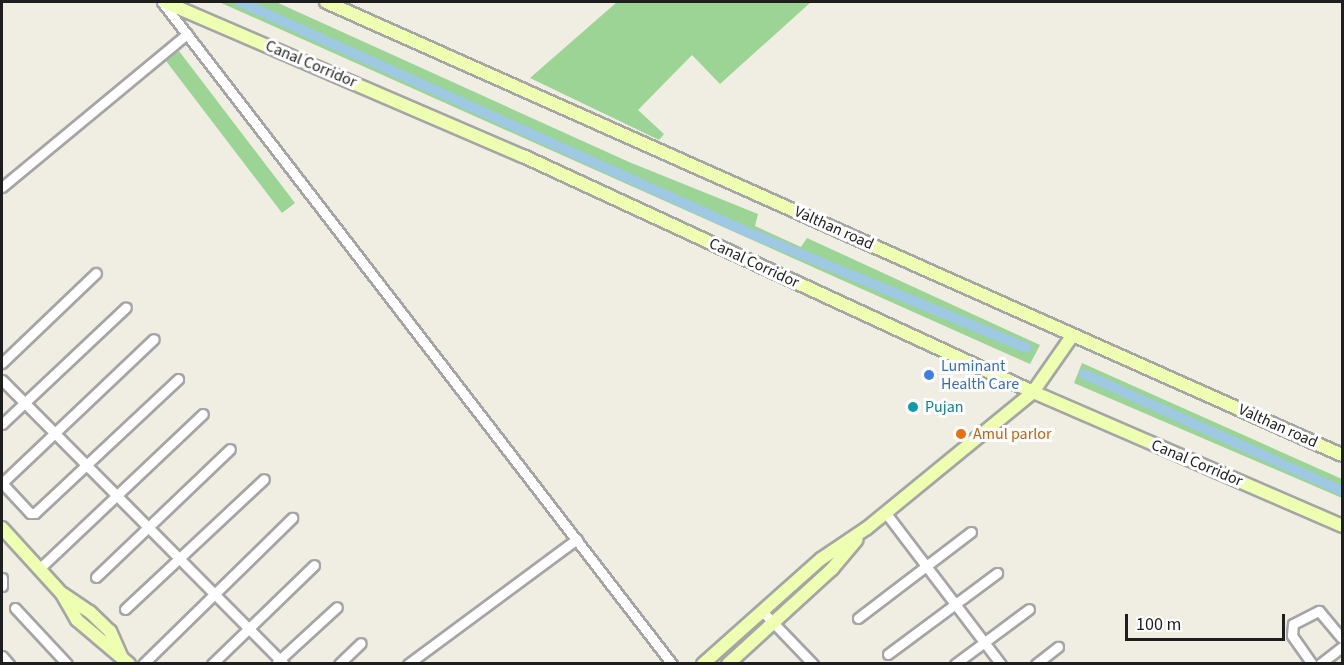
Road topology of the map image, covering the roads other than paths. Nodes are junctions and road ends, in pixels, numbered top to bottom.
1 (163, 2) edge
2 (326, 2) edge
3 (187, 34) junction
4 (2, 187) edge
5 (96, 273) dead end
6 (126, 307) dead end
7 (1072, 336) junction
8 (154, 339) dead end
9 (2, 363) edge
10 (178, 379) dead end
11 (2, 380) edge
12 (1033, 392) junction
13 (25, 402) junction
14 (203, 414) dead end
15 (2, 424) edge
16 (56, 432) junction
17 (230, 449) dead end
18 (1342, 455) edge
19 (87, 464) junction
20 (264, 479) dead end
21 (2, 483) edge
22 (117, 495) junction
23 (885, 512) junction
24 (292, 518) dead end
25 (149, 526) junction
26 (1342, 526) edge
27 (2, 528) edge
28 (867, 528) junction
29 (970, 532) dead end
30 (577, 539) junction
31 (180, 558) junction
32 (314, 565) dead end
33 (926, 566) junction
34 (40, 568) junction
35 (997, 573) dead end
36 (2, 578) edge
37 (96, 578) dead end
38 (2, 586) edge
39 (215, 593) junction
40 (955, 604) junction
41 (337, 607) dead end
42 (15, 608) dead end
43 (125, 609) dead end
44 (1029, 609) dead end
45 (762, 611) junction
46 (858, 618) dead end
47 (774, 621) junction
48 (249, 628) junction
49 (1342, 638) edge
50 (984, 641) junction
51 (361, 643) dead end
52 (1058, 647) dead end
53 (1342, 647) edge
54 (888, 654) dead end
55 (2, 656) edge
56 (125, 660) edge
57 (280, 662) edge
58 (9, 663) edge
59 (67, 663) edge
60 (143, 663) edge
61 (212, 663) edge
62 (339, 663) edge
63 (408, 663) edge
64 (672, 663) edge
65 (703, 663) edge
66 (728, 663) edge
67 (813, 663) edge
68 (955, 663) edge
69 (1001, 663) edge
70 (1036, 663) edge
71 (1312, 663) edge
72 (1320, 663) edge

1 - 3 street
1 - 12 main road, Canal Corridor
2 - 7 main road, Valthan road
3 - 4 street
3 - 30 street
5 - 9 street
6 - 13 street
7 - 12 main road
7 - 18 main road, Valthan road
8 - 16 street
10 - 19 street
11 - 13 street
12 - 23 main road
12 - 26 main road, Canal Corridor
13 - 15 street
13 - 16 street
14 - 22 street
16 - 19 street
16 - 21 street
17 - 25 street
19 - 21 street
19 - 22 street
20 - 31 street
22 - 25 street
22 - 34 street
23 - 28 main road
23 - 33 street
24 - 39 street
25 - 31 street
25 - 37 street
27 - 34 main road
28 - 45 main road
28 - 47 main road
29 - 33 street
30 - 63 street
30 - 64 street
31 - 39 street
31 - 43 street
32 - 48 street
33 - 40 street
33 - 46 street
34 - 56 main road
35 - 40 street
36 - 38 street
39 - 48 street
39 - 60 street
40 - 50 street
40 - 54 street
41 - 57 street
42 - 59 street
44 - 50 street
45 - 47 street
45 - 65 main road
47 - 66 main road
47 - 67 street
48 - 57 street
48 - 61 street
49 - 71 street
50 - 68 street
50 - 69 street
51 - 62 street
52 - 70 street
53 - 72 street
55 - 58 street

